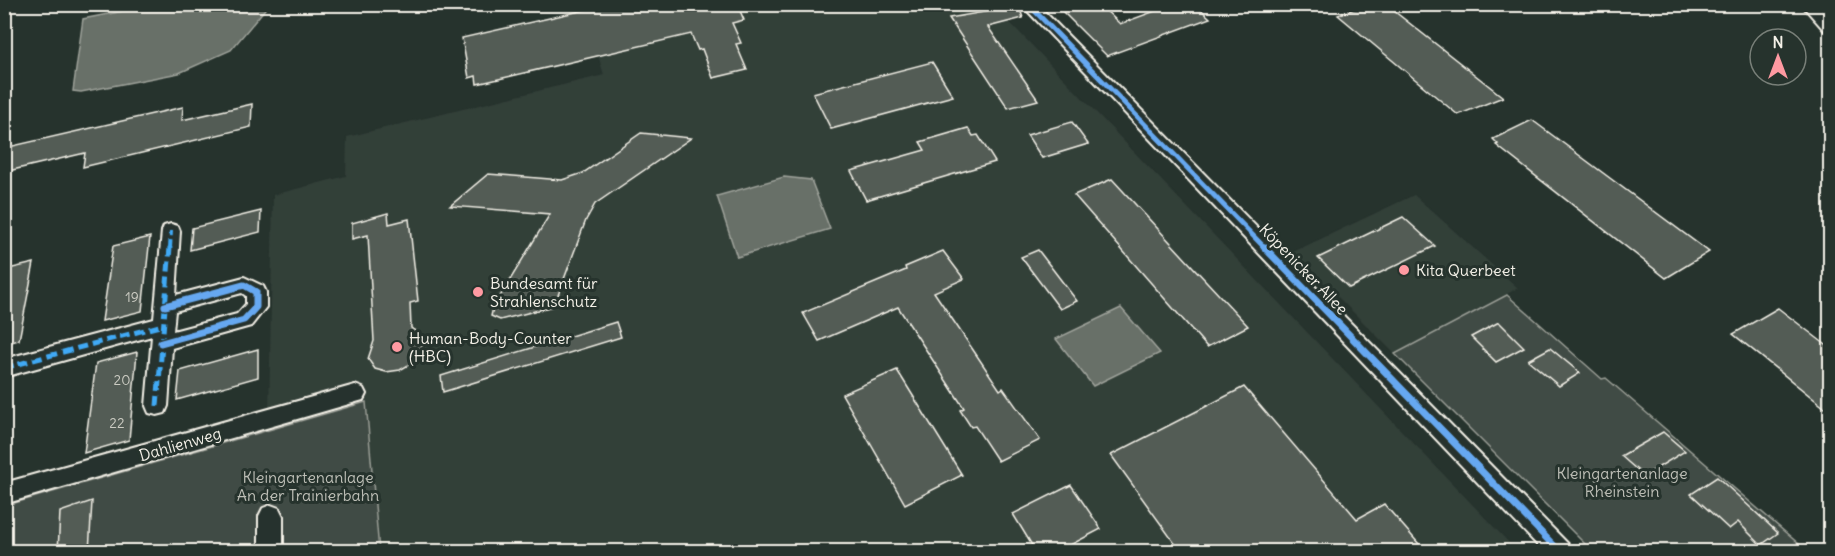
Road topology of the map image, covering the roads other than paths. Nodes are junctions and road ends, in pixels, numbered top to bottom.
1 (1028, 4) edge
2 (1808, 4) edge
3 (1830, 26) edge
4 (171, 231) dead end
5 (163, 325) junction
6 (4, 368) edge
7 (355, 393) dead end
8 (157, 406) dead end
9 (4, 494) edge
10 (271, 516) dead end
11 (271, 552) edge
12 (1560, 552) edge

1 - 12 street, Köpenicker Allee
2 - 3 street
4 - 5 street
5 - 6 street
5 - 8 street
7 - 9 street, Dahlienweg
10 - 11 street

